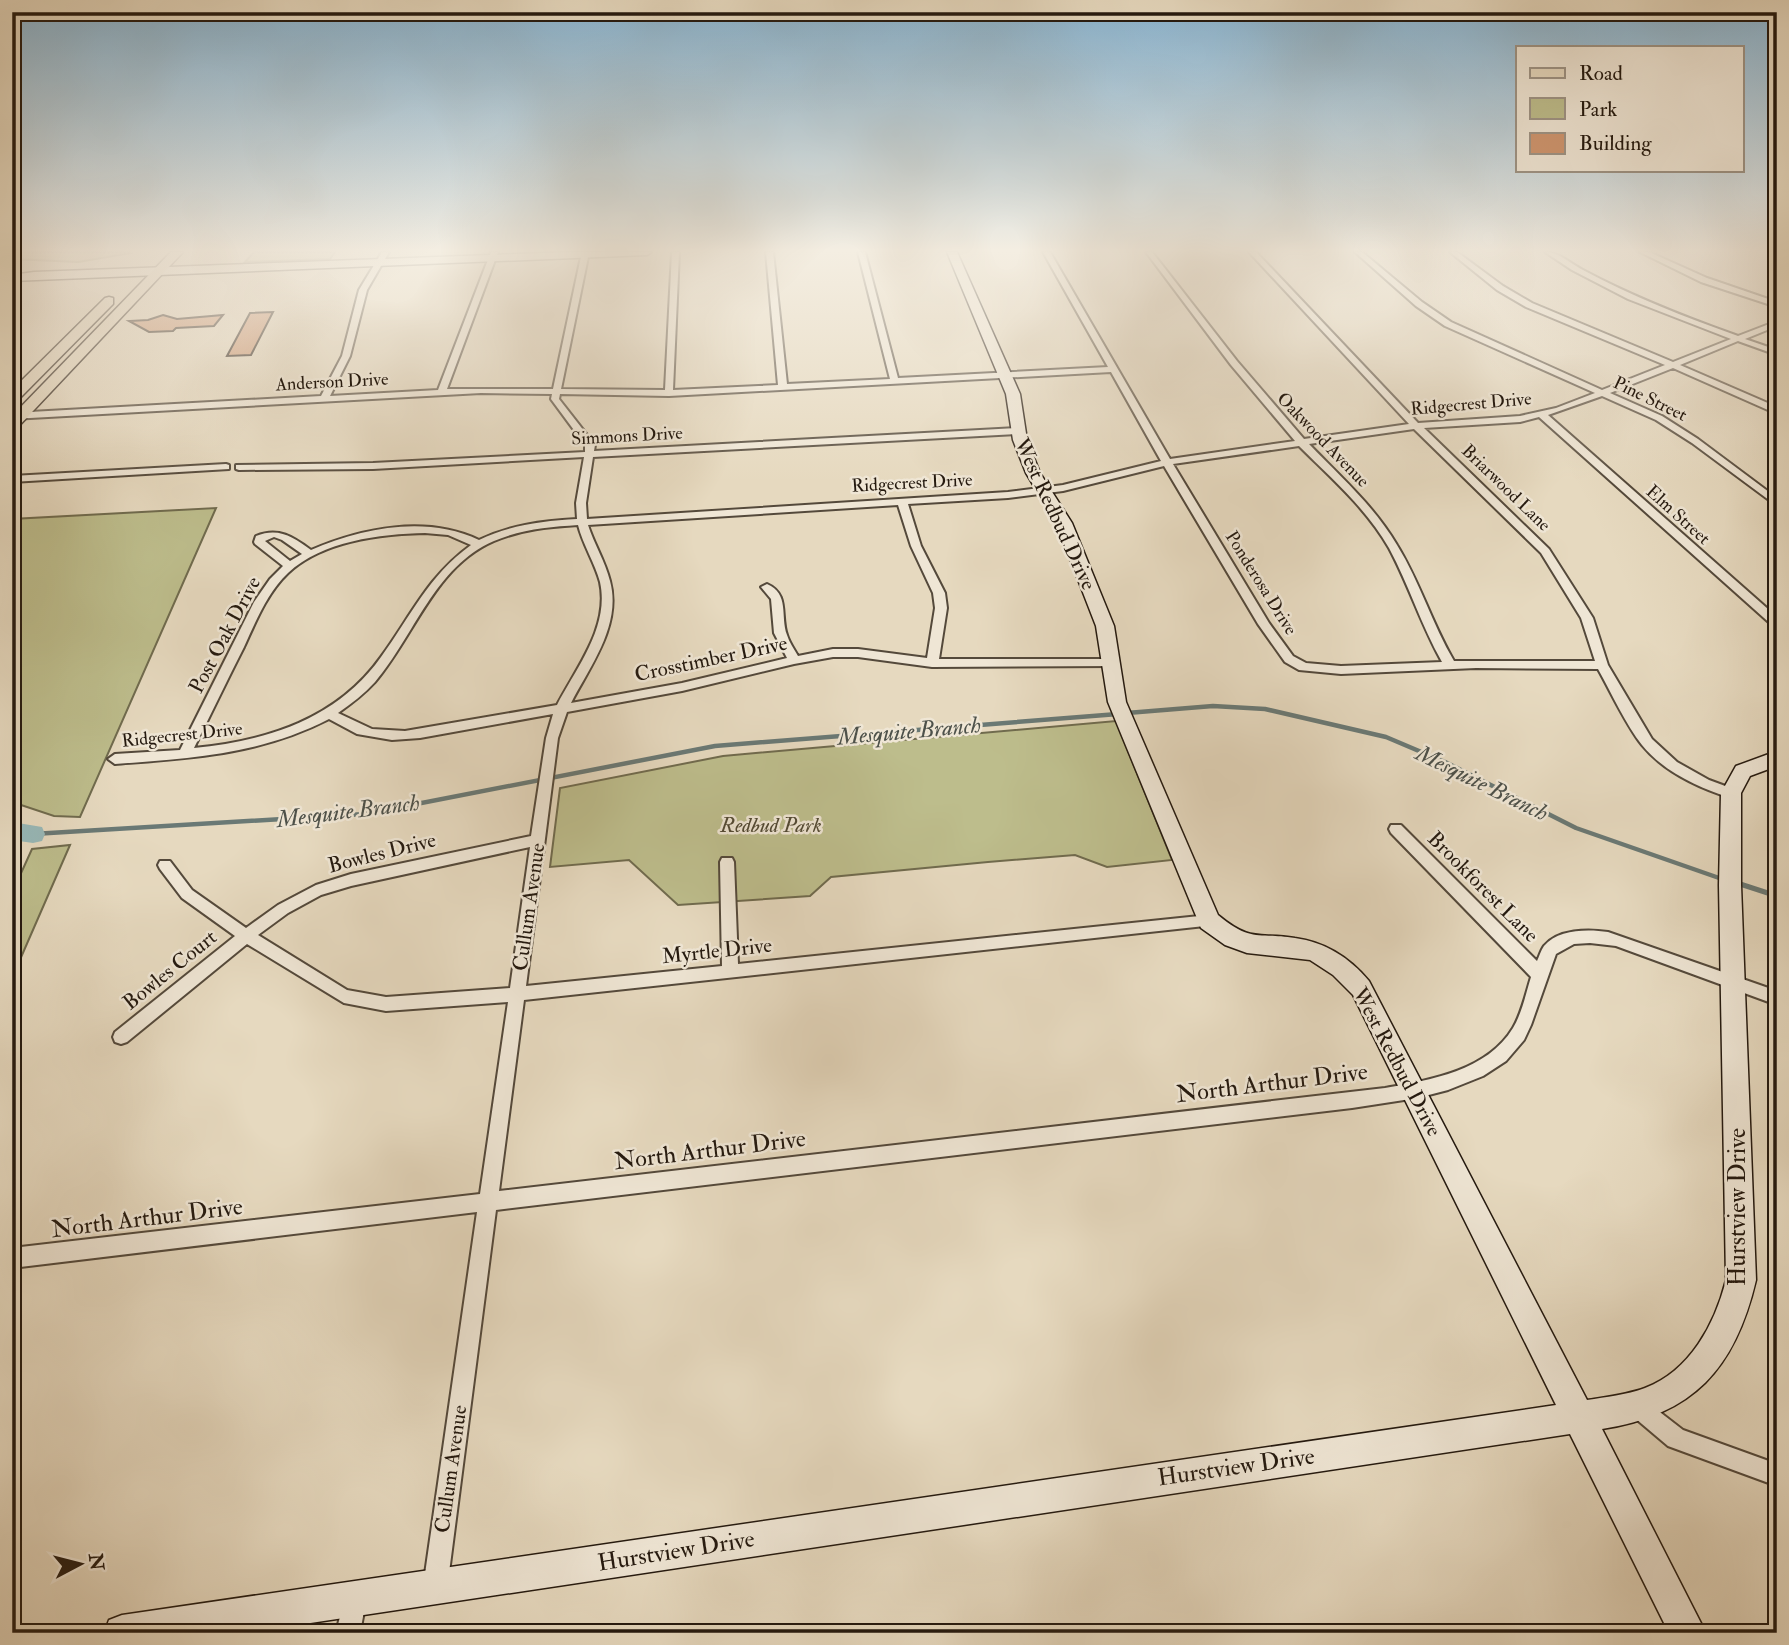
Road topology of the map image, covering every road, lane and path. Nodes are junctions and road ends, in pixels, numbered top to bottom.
1 (81, 329) edge
2 (102, 329) edge
3 (353, 329) edge
4 (465, 329) edge
5 (569, 329) edge
6 (672, 329) edge
7 (777, 329) edge
8 (881, 329) edge
9 (985, 329) edge
10 (1092, 329) edge
11 (1208, 329) edge
12 (1324, 329) edge
13 (1459, 329) edge
14 (1585, 329) edge
15 (1713, 329) edge
16 (1762, 329) edge
17 (1737, 338) junction
18 (1777, 353) edge
19 (1671, 365) junction
20 (1115, 369) junction
21 (1005, 376) junction
22 (895, 382) junction
23 (783, 387) junction
24 (556, 391) junction
25 (442, 392) junction
26 (669, 393) junction
27 (1602, 393) junction
28 (12, 398) edge
29 (324, 398) junction
30 (1559, 410) junction
31 (1777, 411) edge
32 (1542, 415) junction
33 (15, 418) edge
34 (1416, 426) junction
35 (1017, 430) junction
36 (1559, 430) junction
37 (1301, 442) junction
38 (590, 454) junction
39 (1167, 462) junction
40 (226, 467) dead end
41 (239, 467) dead end
42 (12, 479) edge
43 (1045, 491) junction
44 (902, 501) junction
45 (1777, 503) edge
46 (582, 520) junction
47 (478, 544) junction
48 (309, 554) junction
49 (290, 566) junction
50 (767, 587) dead end
51 (1777, 623) edge
52 (794, 660) junction
53 (932, 663) junction
54 (1110, 663) junction
55 (1450, 665) junction
56 (1602, 665) junction
57 (561, 709) junction
58 (328, 713) junction
59 (186, 754) junction
60 (1777, 758) edge
61 (115, 759) dead end
62 (1731, 793) junction
63 (1396, 829) dead end
64 (539, 840) junction
65 (727, 862) dead end
66 (164, 865) dead end
67 (1209, 921) junction
68 (246, 936) junction
69 (730, 970) junction
70 (1539, 974) junction
71 (1733, 982) junction
72 (517, 994) junction
73 (1777, 998) edge
74 (121, 1037) dead end
75 (1413, 1090) junction
76 (488, 1201) junction
77 (12, 1258) edge
78 (1636, 1406) junction
79 (1580, 1417) junction
80 (1777, 1475) edge
81 (435, 1588) junction
82 (354, 1599) junction
83 (122, 1633) edge
84 (348, 1633) edge
85 (1688, 1633) edge

1 - 28 main road
2 - 33 main road
3 - 29 street
4 - 25 street
5 - 24 street
6 - 26 street
7 - 23 street
8 - 22 street
9 - 21 street, West Redbud Drive
10 - 20 street, Ponderosa Drive
11 - 37 street, Oakwood Avenue
12 - 34 street, Briarwood Lane
13 - 27 street, Pine Street
14 - 19 street
15 - 17 street
16 - 17 street, Ridgecrest Drive
17 - 18 street
17 - 19 street, Ridgecrest Drive
19 - 27 street, Ridgecrest Drive
19 - 31 street
20 - 21 street, Anderson Drive
20 - 39 street, Ponderosa Drive
21 - 22 street, Anderson Drive
21 - 35 street, West Redbud Drive
22 - 23 street, Anderson Drive
23 - 26 street, Anderson Drive
24 - 25 street, Anderson Drive
24 - 26 street, Anderson Drive
24 - 38 street
25 - 29 street, Anderson Drive
27 - 30 street, Ridgecrest Drive
27 - 45 street, Pine Street
29 - 33 street, Anderson Drive
30 - 32 street, Ridgecrest Drive
30 - 36 street
32 - 34 street, Ridgecrest Drive
32 - 36 street, Elm Street
34 - 37 street, Ridgecrest Drive
34 - 56 street, Briarwood Lane
35 - 38 street, Simmons Drive
35 - 43 street, West Redbud Drive
36 - 51 street, Elm Street
37 - 39 street, Ridgecrest Drive
37 - 55 street, Oakwood Avenue
38 - 41 street, Simmons Drive
38 - 46 street, Cullum Avenue
39 - 43 street, Ridgecrest Drive
39 - 55 street, Ponderosa Drive
40 - 42 street
43 - 44 street, Ridgecrest Drive
43 - 54 street, West Redbud Drive
44 - 46 street, Ridgecrest Drive
44 - 53 street
46 - 47 street, Ridgecrest Drive
46 - 57 street, Cullum Avenue
47 - 48 street, Post Oak Drive
47 - 58 street, Ridgecrest Drive
48 - 49 street, Post Oak Drive
48 - 49 street
49 - 59 street, Post Oak Drive
50 - 52 street
52 - 53 street, Crosstimber Drive
52 - 57 street, Crosstimber Drive
53 - 54 street, Crosstimber Drive
54 - 67 street, West Redbud Drive
55 - 56 street, Ponderosa Drive
56 - 62 street, Briarwood Lane
57 - 58 street, Crosstimber Drive
57 - 64 street, Cullum Avenue
58 - 59 street, Ridgecrest Drive
59 - 61 street, Ridgecrest Drive
60 - 62 street
62 - 71 street, Hurstview Drive
63 - 70 street, Brookforest Lane
64 - 68 street, Bowles Drive
64 - 72 street, Cullum Avenue
65 - 69 street
66 - 68 street, Myrtle Drive
67 - 69 street, Myrtle Drive
67 - 75 street, West Redbud Drive
68 - 72 street, Myrtle Drive
68 - 74 street, Bowles Court
69 - 72 street, Myrtle Drive
70 - 71 street, North Arthur Drive
70 - 75 street, North Arthur Drive
71 - 73 street
71 - 78 street, Hurstview Drive
72 - 76 street, Cullum Avenue
75 - 76 street, North Arthur Drive
75 - 79 street, West Redbud Drive
76 - 77 street, North Arthur Drive
76 - 81 street, Cullum Avenue
78 - 79 street, Hurstview Drive
78 - 80 street
79 - 81 street, Hurstview Drive
79 - 85 street, West Redbud Drive
81 - 82 street, Hurstview Drive
82 - 83 street, Hurstview Drive
82 - 84 street

